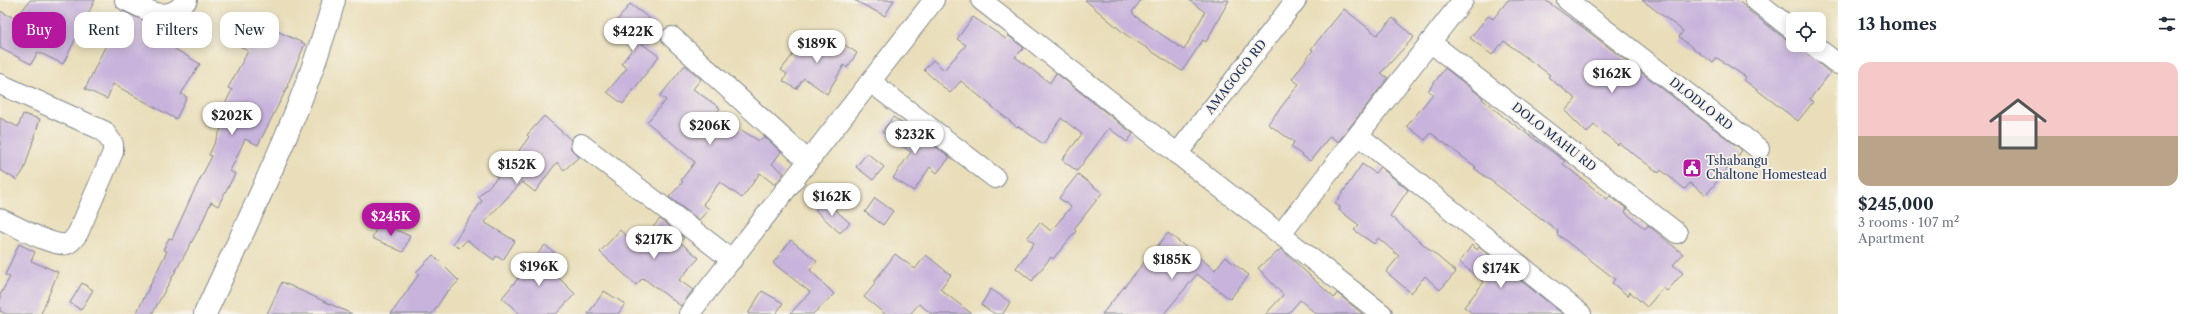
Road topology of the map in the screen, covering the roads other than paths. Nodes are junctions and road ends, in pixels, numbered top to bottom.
1 (125, 0) edge
2 (187, 0) edge
3 (334, 0) edge
4 (934, 0) edge
5 (980, 0) edge
6 (1296, 0) edge
7 (1463, 0) edge
8 (1567, 0) edge
9 (1755, 0) edge
10 (1786, 24) edge
11 (672, 37) dead end
12 (1430, 42) junction
13 (1822, 52) edge
14 (1838, 64) edge
15 (871, 82) junction
16 (0, 84) edge
17 (1358, 135) junction
18 (582, 144) dead end
19 (1759, 149) dead end
20 (1177, 154) junction
21 (808, 161) junction
22 (996, 178) dead end
23 (0, 219) edge
24 (1677, 233) dead end
25 (1281, 234) junction
26 (732, 260) junction
27 (205, 314) edge
28 (689, 314) edge
29 (1382, 314) edge
30 (1581, 314) edge

1 - 2 street
3 - 27 street
4 - 15 street
5 - 20 street
6 - 20 street, AMAGOGO RD
7 - 12 street
8 - 19 street, DLODLO RD
9 - 10 street
11 - 21 street
12 - 17 street
12 - 24 street, DOLO MAHU RD
13 - 14 street
15 - 21 street
15 - 22 street
16 - 23 street
17 - 25 street
17 - 30 street
18 - 26 street
20 - 25 street
21 - 26 street
25 - 29 street
26 - 28 street

